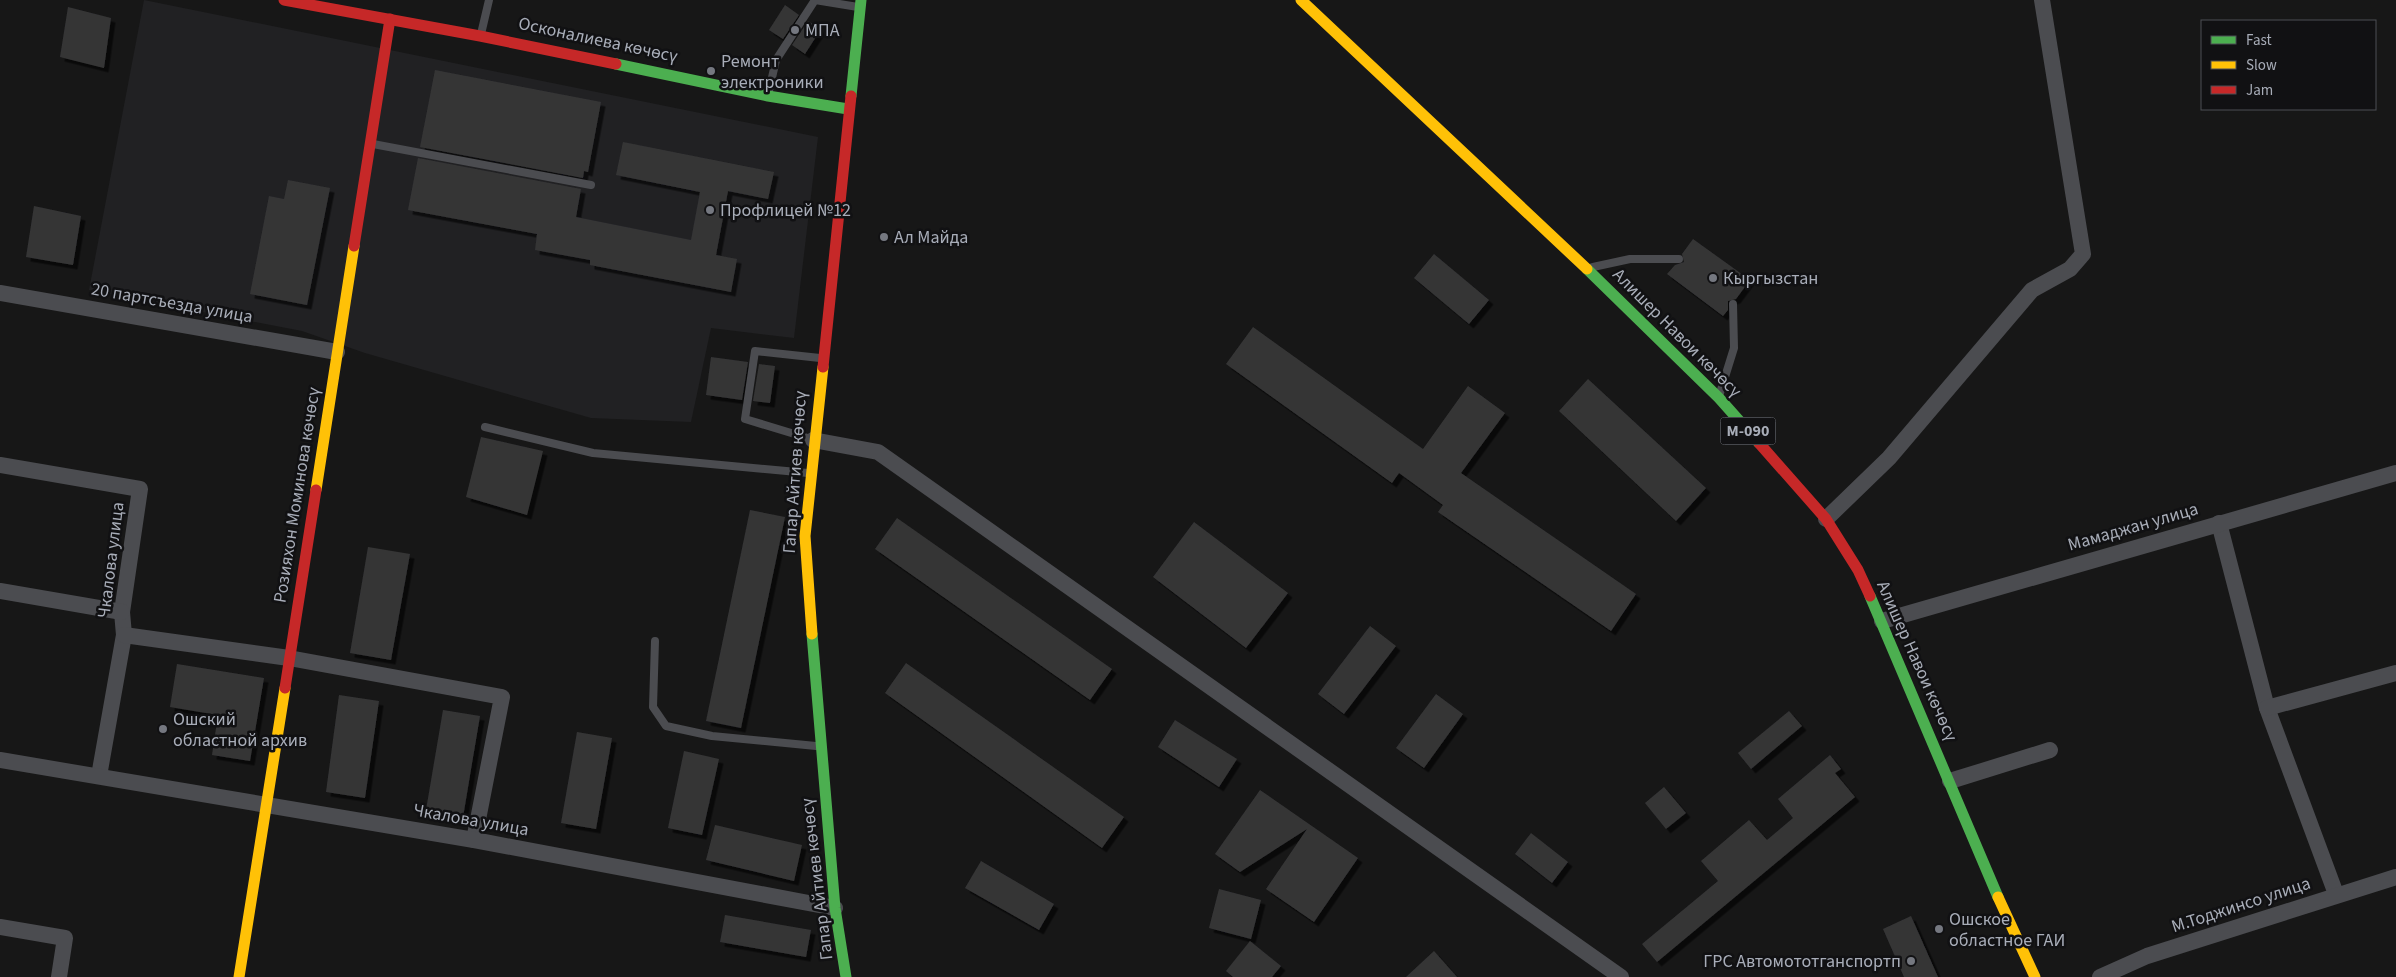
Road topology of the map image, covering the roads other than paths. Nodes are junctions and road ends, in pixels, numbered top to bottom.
1 (284, 0) edge
2 (490, 0) edge
3 (1301, 0) edge
4 (2042, 0) edge
5 (861, 3) edge
6 (341, 5) edge
7 (390, 19) junction
8 (480, 36) junction
9 (768, 96) junction
10 (848, 109) junction
11 (371, 144) junction
12 (591, 184) dead end
13 (1679, 259) dead end
14 (1586, 268) junction
15 (0, 292) edge
16 (1733, 304) dead end
17 (337, 352) junction
18 (822, 358) junction
19 (1719, 398) junction
20 (485, 427) dead end
21 (813, 440) junction
22 (0, 465) edge
23 (810, 473) junction
24 (2396, 473) edge
25 (1826, 519) junction
26 (2219, 523) junction
27 (0, 591) edge
28 (122, 612) junction
29 (1882, 621) junction
30 (124, 635) junction
31 (655, 642) dead end
32 (289, 658) junction
33 (2396, 673) edge
34 (2268, 708) junction
35 (820, 746) junction
36 (2050, 750) dead end
37 (0, 760) edge
38 (99, 776) junction
39 (1950, 780) junction
40 (268, 805) junction
41 (474, 840) junction
42 (2396, 877) edge
43 (2336, 894) junction
44 (835, 908) junction
45 (0, 927) edge
46 (59, 977) edge
47 (240, 977) edge
48 (846, 977) edge
49 (1621, 977) edge
50 (2035, 977) edge
51 (2100, 977) edge

1 - 6 main road, Осконалиева көчөсү
2 - 8 lane
3 - 14 main road, Алишер Навои көчөсү / М-090
4 - 25 street
5 - 9 lane
5 - 10 main road, Гапар Айтиев көчөсү
6 - 7 main road, Осконалиева көчөсү
7 - 8 main road, Осконалиева көчөсү
7 - 11 main road, Розияхон Моминова көчөсү
8 - 9 main road, Осконалиева көчөсү
9 - 10 main road, Осконалиева көчөсү
10 - 18 main road, Гапар Айтиев көчөсү
11 - 12 lane
11 - 17 main road, Розияхон Моминова көчөсү
13 - 14 lane
14 - 19 main road, Алишер Навои көчөсү / М-090
15 - 17 street, 20 партсъезда улица
16 - 19 lane
17 - 32 main road, Розияхон Моминова көчөсү
18 - 21 main road, Гапар Айтиев көчөсү
18 - 21 lane
19 - 25 main road, Алишер Навои көчөсү / М-090
20 - 23 lane
21 - 23 main road, Гапар Айтиев көчөсү
21 - 49 street
22 - 28 street, Чкалова улица
23 - 35 main road, Гапар Айтиев көчөсү
24 - 26 street, Мамаджан улица
25 - 29 main road, Алишер Навои көчөсү / М-090
26 - 29 street, Мамаджан улица
26 - 34 street
27 - 28 street
28 - 30 street, Чкалова улица
29 - 39 main road, Алишер Навои көчөсү / М-090
30 - 32 street
30 - 38 street, Чкалова улица
31 - 35 lane
32 - 40 main road, Розияхон Моминова көчөсү
32 - 41 street
33 - 34 street
34 - 43 street
35 - 44 main road, Гапар Айтиев көчөсү
36 - 39 street
37 - 38 street, Чкалова улица
38 - 40 street, Чкалова улица
39 - 50 main road, Алишер Навои көчөсү / М-090
40 - 41 street, Чкалова улица
40 - 47 main road, Розияхон Моминова көчөсү
41 - 44 street, Чкалова улица
42 - 43 street, М.Тоджинсо улица
43 - 51 street, М.Тоджинсо улица
44 - 48 main road, Гапар Айтиев көчөсү
45 - 46 street

